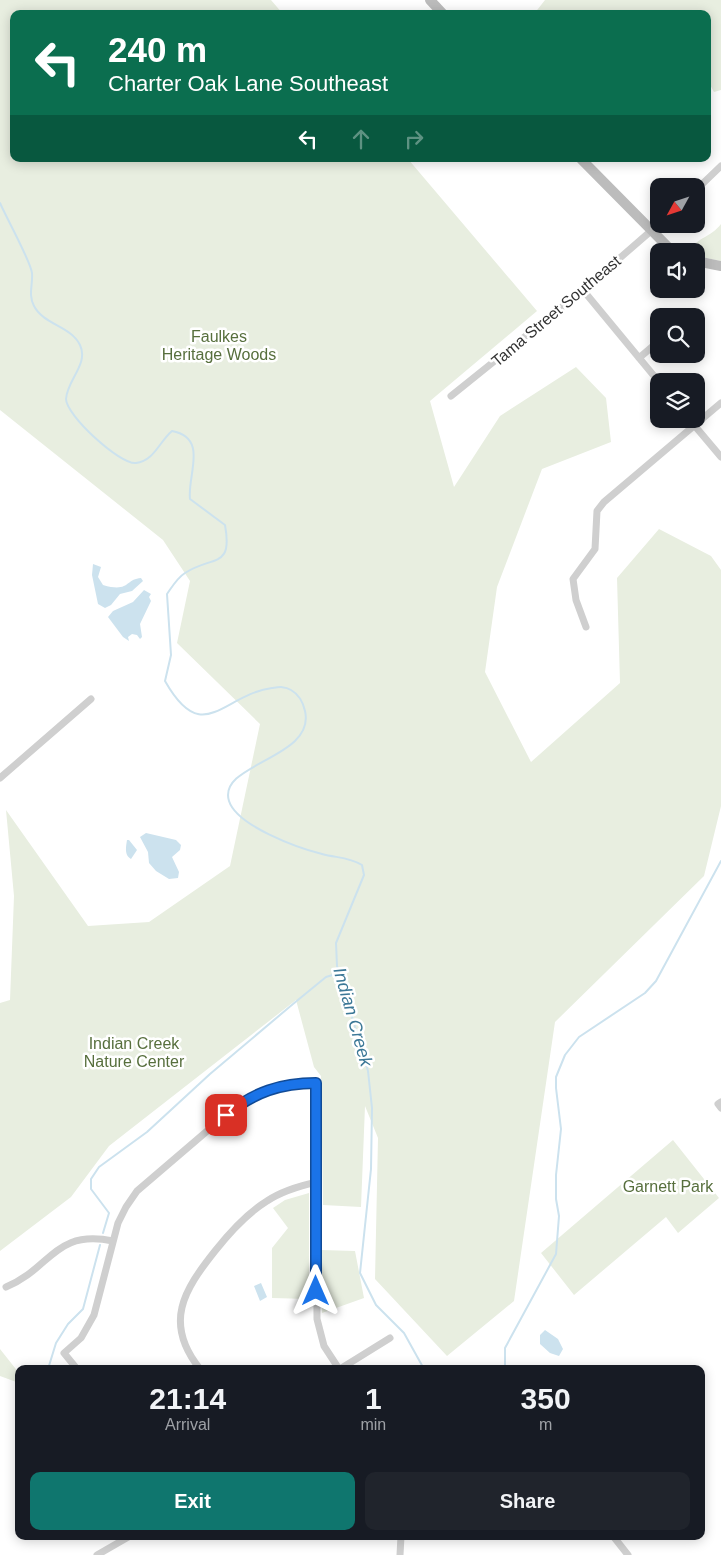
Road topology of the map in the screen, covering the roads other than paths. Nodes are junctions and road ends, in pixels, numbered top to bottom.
1 (430, 0) edge
2 (439, 10) edge
3 (585, 162) edge
4 (721, 166) edge
5 (705, 181) edge
6 (650, 231) edge
7 (650, 233) edge
8 (652, 233) edge
9 (663, 243) edge
10 (705, 263) edge
11 (721, 266) edge
12 (583, 290) junction
13 (650, 349) edge
14 (639, 358) junction
15 (652, 373) edge
16 (451, 396) dead end
17 (721, 403) edge
18 (705, 417) edge
19 (692, 428) edge
20 (696, 428) edge
21 (721, 457) edge
22 (586, 627) dead end
23 (91, 699) dead end
24 (0, 778) edge
25 (317, 1182) junction
26 (113, 1241) junction
27 (6, 1287) dead end
28 (390, 1338) dead end
29 (74, 1365) edge
30 (198, 1365) edge
31 (337, 1365) edge
32 (346, 1365) edge
33 (123, 1540) edge
34 (401, 1540) edge
35 (616, 1540) edge
36 (97, 1555) edge
37 (400, 1555) edge
38 (628, 1555) edge

1 - 2 main road
3 - 6 main road
4 - 5 street
7 - 12 street, Tama Street Southeast
8 - 9 main road
10 - 11 main road
12 - 14 street
12 - 16 street, Tama Street Southeast
13 - 14 street
14 - 15 street
17 - 18 street
19 - 22 street
20 - 21 street
23 - 24 street
25 - 26 street
25 - 30 street
25 - 31 street
26 - 27 street
26 - 29 street
28 - 32 street
33 - 36 street
34 - 37 street
35 - 38 street

